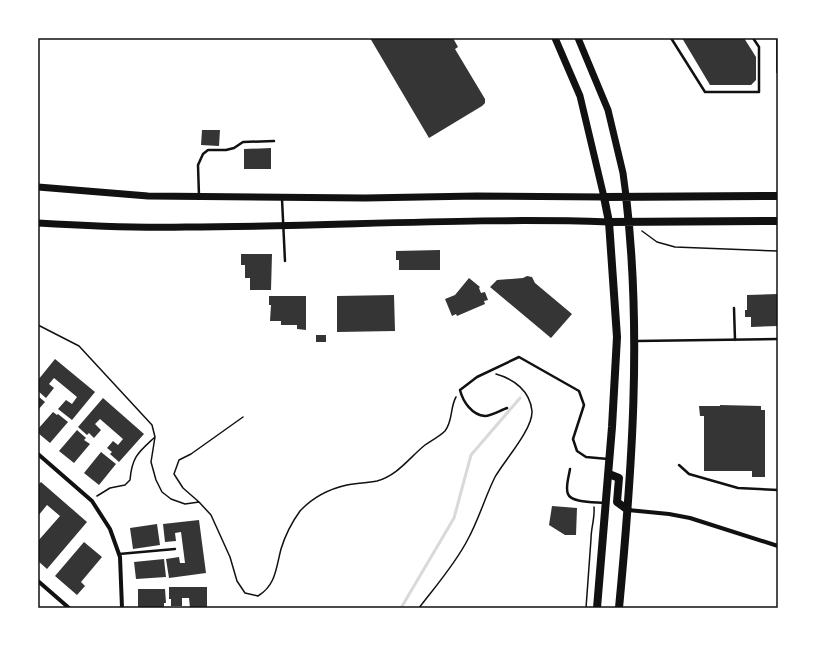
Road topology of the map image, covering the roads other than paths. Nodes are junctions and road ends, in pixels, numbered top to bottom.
1 (555, 38) edge
2 (578, 38) edge
3 (671, 38) edge
4 (753, 38) edge
5 (274, 141) dead end
6 (38, 187) edge
7 (198, 196) junction
8 (282, 196) junction
9 (626, 196) junction
10 (778, 196) edge
11 (604, 197) junction
12 (778, 221) edge
13 (609, 222) junction
14 (629, 222) junction
15 (38, 223) edge
16 (284, 226) junction
17 (285, 260) dead end
18 (734, 308) dead end
19 (778, 338) edge
20 (735, 340) junction
21 (635, 341) junction
22 (507, 408) dead end
23 (38, 454) edge
24 (610, 459) junction
25 (679, 465) dead end
26 (570, 469) dead end
27 (609, 474) junction
28 (778, 490) edge
29 (606, 503) junction
30 (628, 510) junction
31 (778, 546) edge
32 (175, 549) dead end
33 (118, 554) junction
34 (38, 581) edge
35 (69, 608) edge
36 (122, 608) edge
37 (597, 608) edge
38 (619, 608) edge

1 - 11 main road
2 - 9 main road
3 - 4 lane
5 - 7 lane
6 - 7 main road
7 - 8 main road
8 - 11 main road
8 - 16 lane
9 - 10 highway
9 - 11 highway
9 - 14 highway
11 - 13 highway
12 - 14 highway
13 - 14 highway
13 - 16 main road
13 - 24 highway
14 - 21 highway
15 - 16 main road
16 - 17 lane
18 - 20 lane
19 - 20 lane
20 - 21 lane
21 - 30 highway
22 - 24 lane
23 - 33 street
24 - 27 highway
25 - 28 lane
26 - 29 lane
27 - 29 highway
27 - 30 highway
29 - 37 highway
30 - 31 street
30 - 38 highway
32 - 33 lane
33 - 36 street
34 - 35 street

